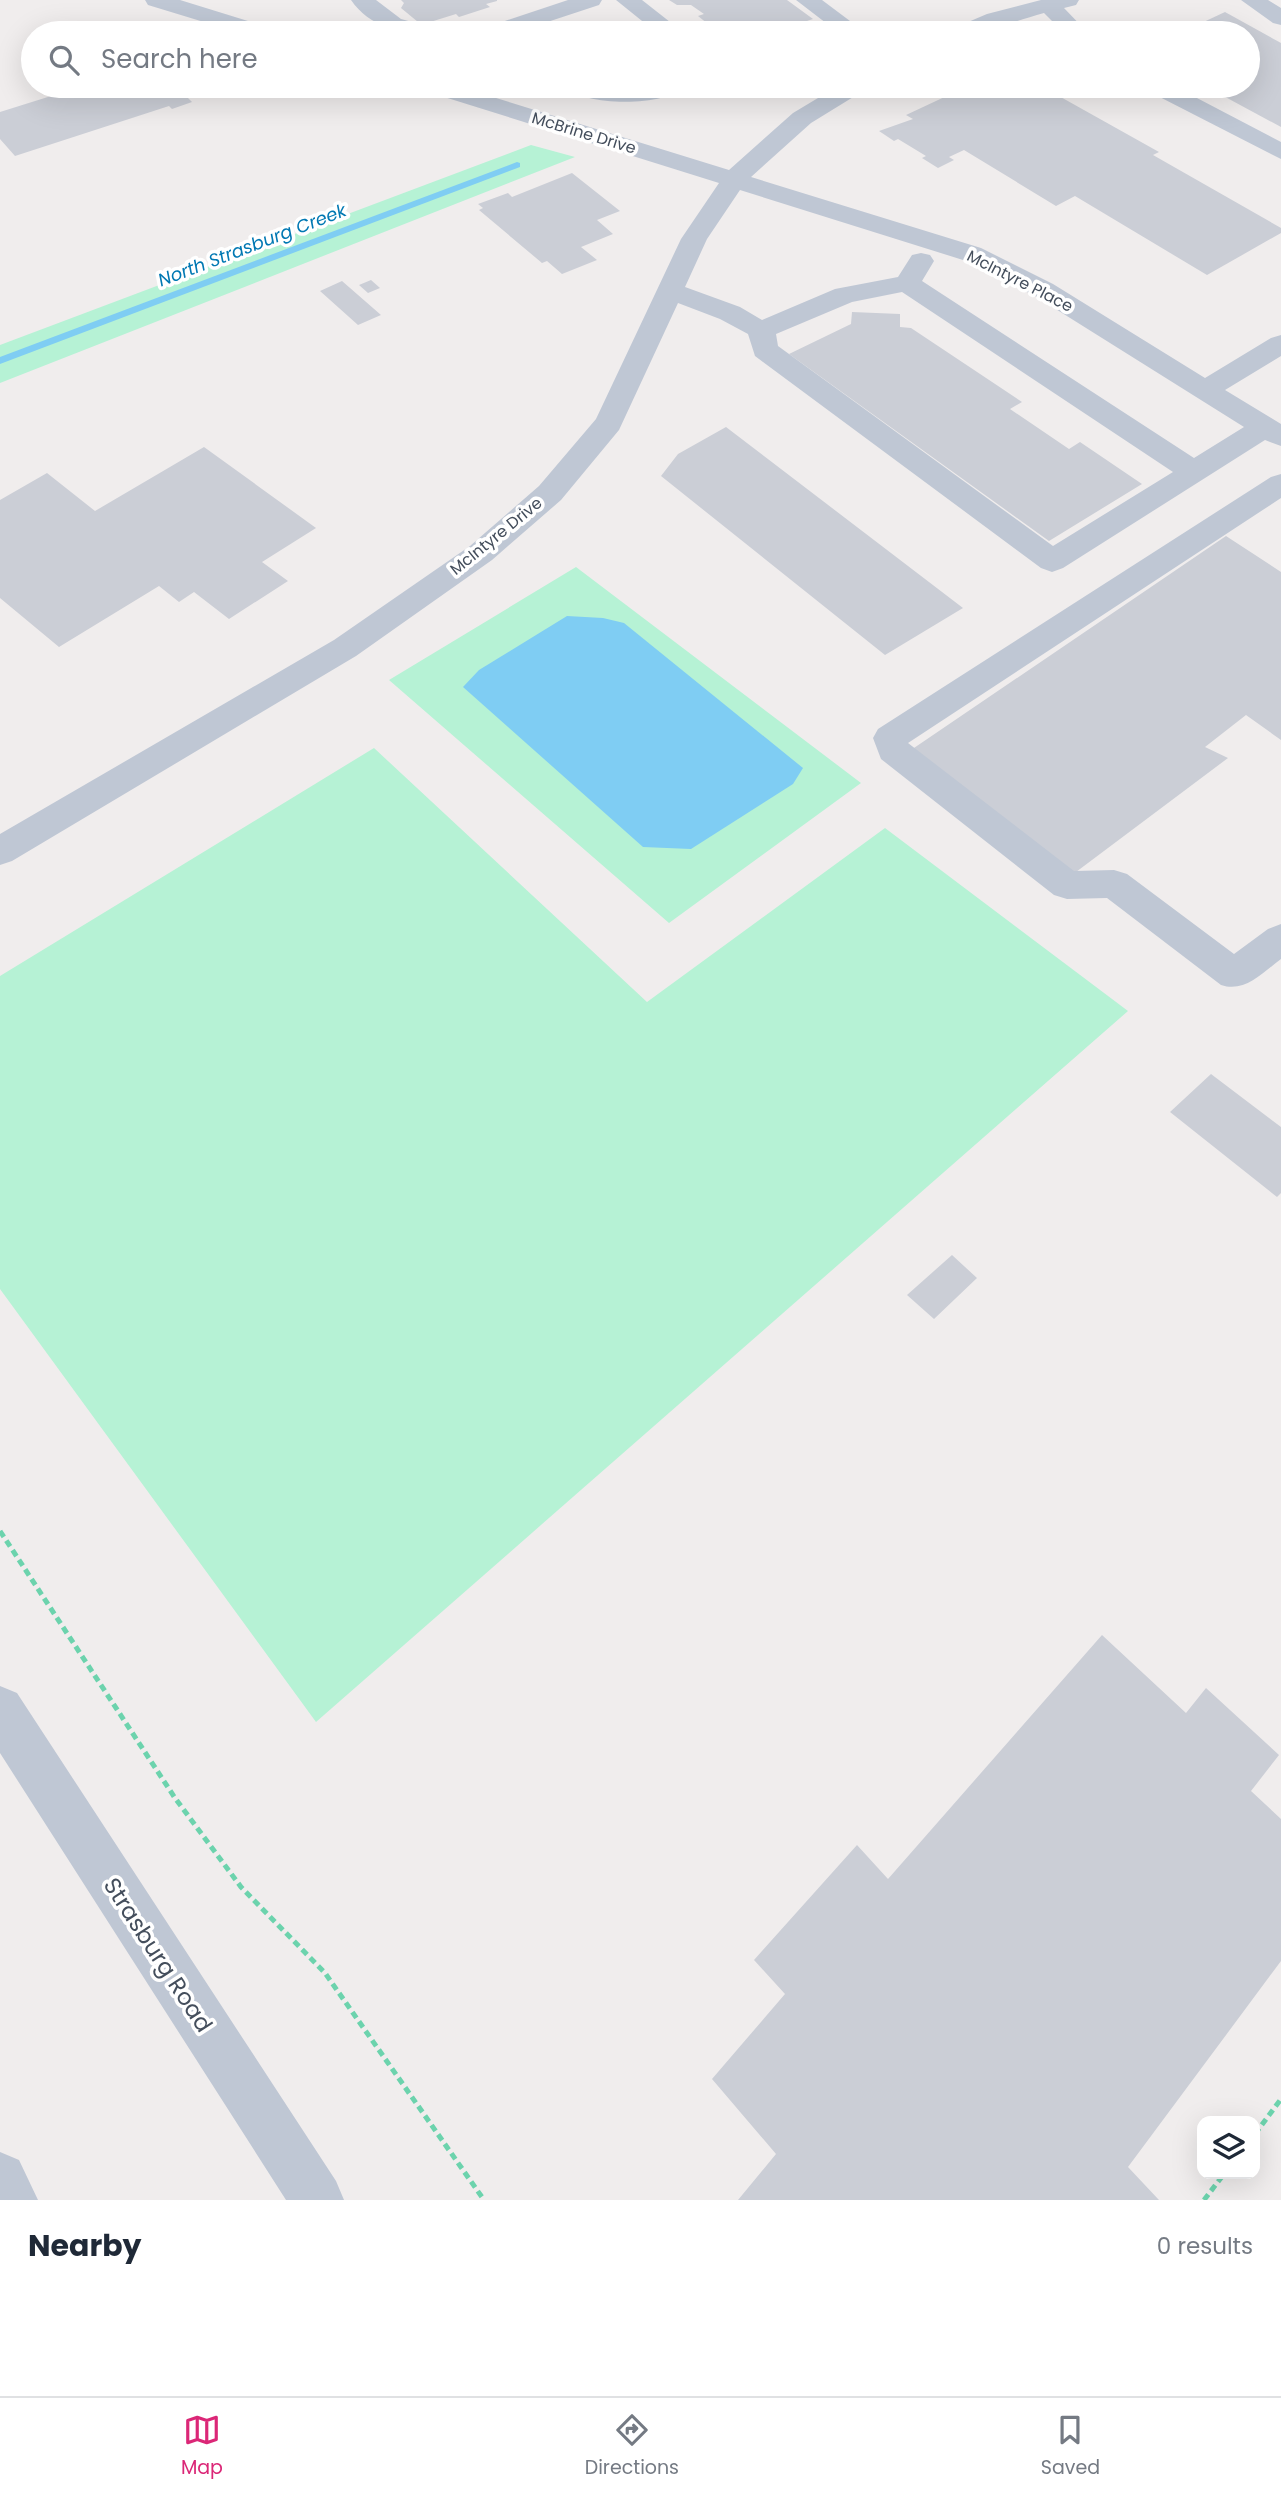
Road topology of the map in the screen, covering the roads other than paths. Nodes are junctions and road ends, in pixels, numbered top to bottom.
1 (156, 0) edge
2 (362, 0) edge
3 (591, 0) edge
4 (627, 0) edge
5 (807, 0) edge
6 (1252, 0) edge
7 (1058, 3) edge
8 (1281, 18) edge
9 (224, 21) edge
10 (389, 21) edge
11 (528, 21) edge
12 (655, 21) edge
13 (829, 21) edge
14 (990, 21) edge
15 (1069, 21) edge
16 (472, 98) edge
17 (835, 98) edge
18 (1179, 98) edge
19 (1281, 152) edge
20 (734, 179) junction
21 (935, 242) junction
22 (906, 283) junction
23 (670, 290) junction
24 (761, 330) junction
25 (1281, 344) edge
26 (1205, 390) junction
27 (1273, 432) edge
28 (1194, 472) junction
29 (1281, 484) edge
30 (0, 851) edge
31 (1281, 939) edge
32 (0, 1710) edge
33 (0, 2179) edge
34 (12, 2200) edge
35 (317, 2200) edge

1 - 9 street
2 - 10 street
3 - 11 street
4 - 12 street
5 - 13 street
6 - 8 street
7 - 14 street
7 - 15 street
16 - 20 street, McBrine Drive
17 - 20 street, McIntyre Drive
18 - 19 street
20 - 21 street, McIntyre Place
20 - 23 street, McIntyre Drive
21 - 22 street
21 - 26 street, McIntyre Place
22 - 24 street
22 - 28 street
23 - 24 street
23 - 30 street, McIntyre Drive
24 - 28 street
25 - 26 street
26 - 27 street, McIntyre Place
27 - 28 street
29 - 31 street
32 - 35 street, Strasburg Road
33 - 34 street

